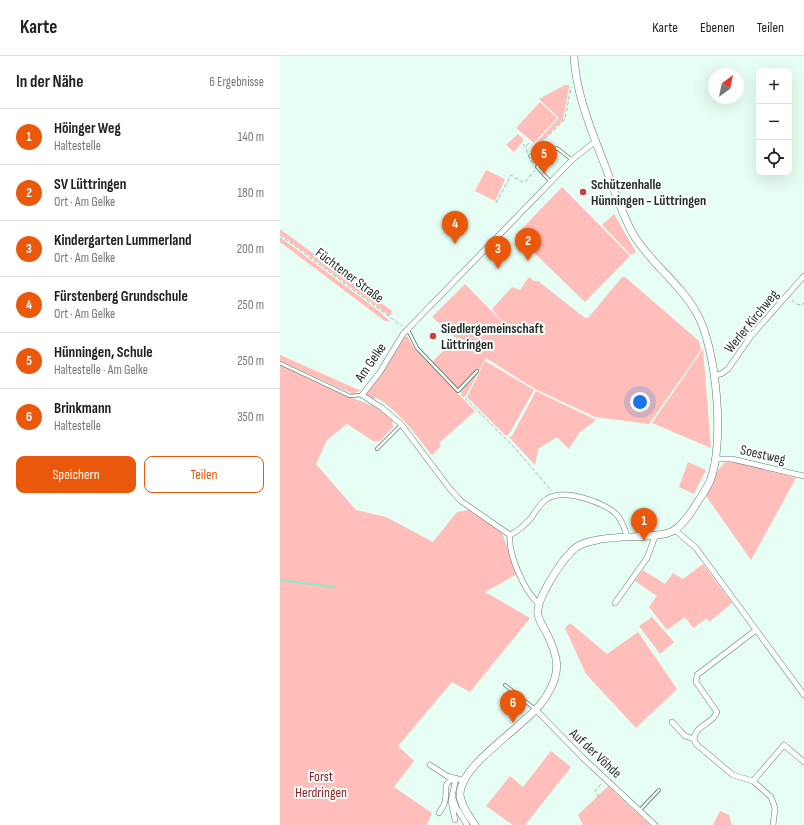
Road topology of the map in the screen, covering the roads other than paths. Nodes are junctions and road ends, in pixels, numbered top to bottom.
1 (574, 56) edge
2 (596, 141) junction
3 (572, 160) junction
4 (551, 182) junction
5 (804, 276) edge
6 (408, 330) junction
7 (280, 363) edge
8 (477, 371) dead end
9 (714, 375) junction
10 (362, 395) junction
11 (401, 424) junction
12 (377, 449) dead end
13 (716, 459) junction
14 (804, 476) edge
15 (675, 530) junction
16 (656, 534) junction
17 (510, 535) junction
18 (627, 536) junction
19 (615, 603) dead end
20 (539, 604) junction
21 (756, 630) junction
22 (505, 685) dead end
23 (804, 695) edge
24 (537, 711) junction
25 (672, 722) dead end
26 (694, 739) junction
27 (804, 762) edge
28 (430, 765) dead end
29 (456, 778) junction
30 (753, 780) junction
31 (465, 781) junction
32 (659, 790) dead end
33 (452, 795) junction
34 (640, 810) junction
35 (439, 813) dead end
36 (455, 820) dead end
37 (467, 825) edge
38 (475, 825) edge
39 (655, 825) edge
40 (773, 825) edge

1 - 2 street
2 - 3 street, Am Gelke
2 - 9 street
3 - 4 street, Am Gelke
3 - 4 lane
4 - 6 street, Am Gelke
5 - 9 street, Werler Kirchweg
6 - 8 lane
6 - 10 street, Am Gelke
7 - 10 lane
9 - 13 street
10 - 11 street, Am Gelke
11 - 12 lane
11 - 17 street, Am Gelke
13 - 14 street, Soestweg
13 - 15 street
15 - 16 street
15 - 21 street
16 - 18 street
16 - 19 street
17 - 18 street
17 - 20 street
18 - 20 street
20 - 24 street
21 - 23 street
21 - 26 street
22 - 24 lane
24 - 31 street
24 - 34 street, Auf der Vöhde
25 - 26 street
26 - 30 street
27 - 30 street
28 - 29 street
29 - 31 street
29 - 33 street
29 - 35 street
30 - 40 street
31 - 38 street
32 - 34 lane
33 - 36 street
33 - 37 street
34 - 39 street, Auf der Vöhde

